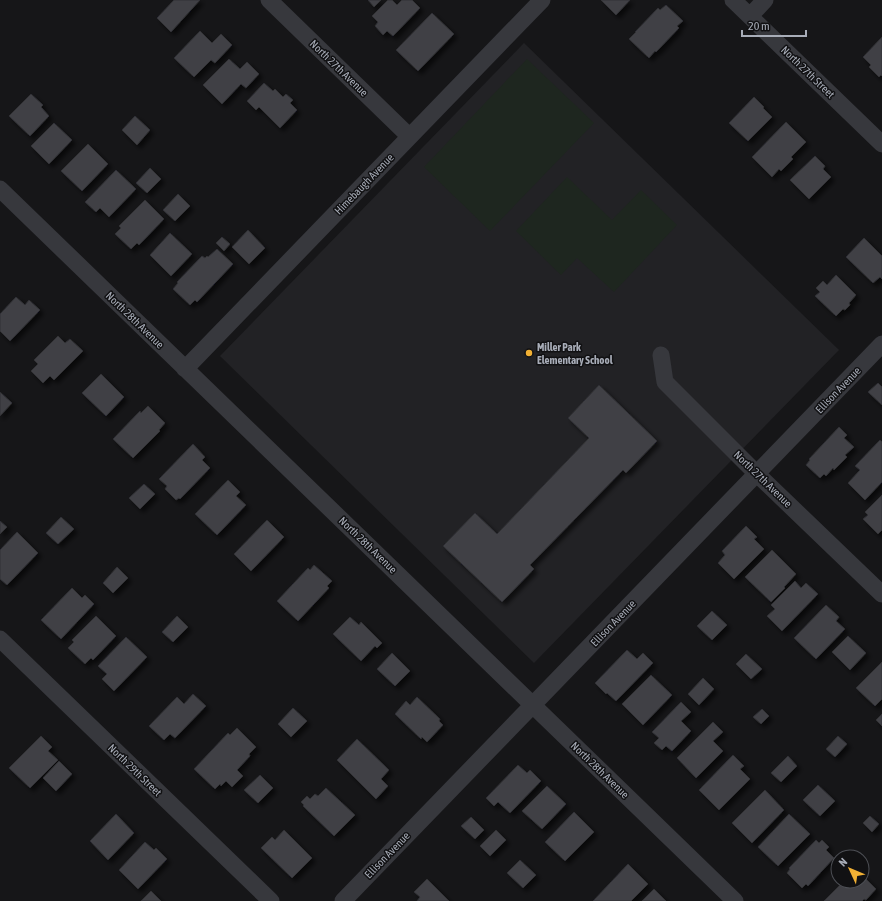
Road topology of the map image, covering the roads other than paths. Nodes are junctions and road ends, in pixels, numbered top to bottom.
1 (269, 0) edge
2 (542, 0) edge
3 (733, 0) edge
4 (765, 0) edge
5 (750, 16) junction
6 (410, 136) junction
7 (882, 144) edge
8 (0, 189) edge
9 (882, 344) edge
10 (661, 355) dead end
11 (185, 368) junction
12 (757, 474) junction
13 (882, 594) edge
14 (0, 639) edge
15 (533, 705) junction
16 (271, 901) edge
17 (343, 901) edge
18 (735, 901) edge

1 - 6 street, North 27th Avenue
2 - 6 street, Himebaugh Avenue
3 - 5 street, North 27th Street
4 - 5 street
5 - 7 street, North 27th Street
6 - 11 street, Himebaugh Avenue
8 - 11 street, North 28th Avenue
9 - 12 street, Ellison Avenue
10 - 12 street, North 27th Avenue
11 - 15 street, North 28th Avenue
12 - 13 street, North 27th Avenue
12 - 15 street, Ellison Avenue
14 - 16 street, North 29th Street
15 - 17 street, Ellison Avenue
15 - 18 street, North 28th Avenue

